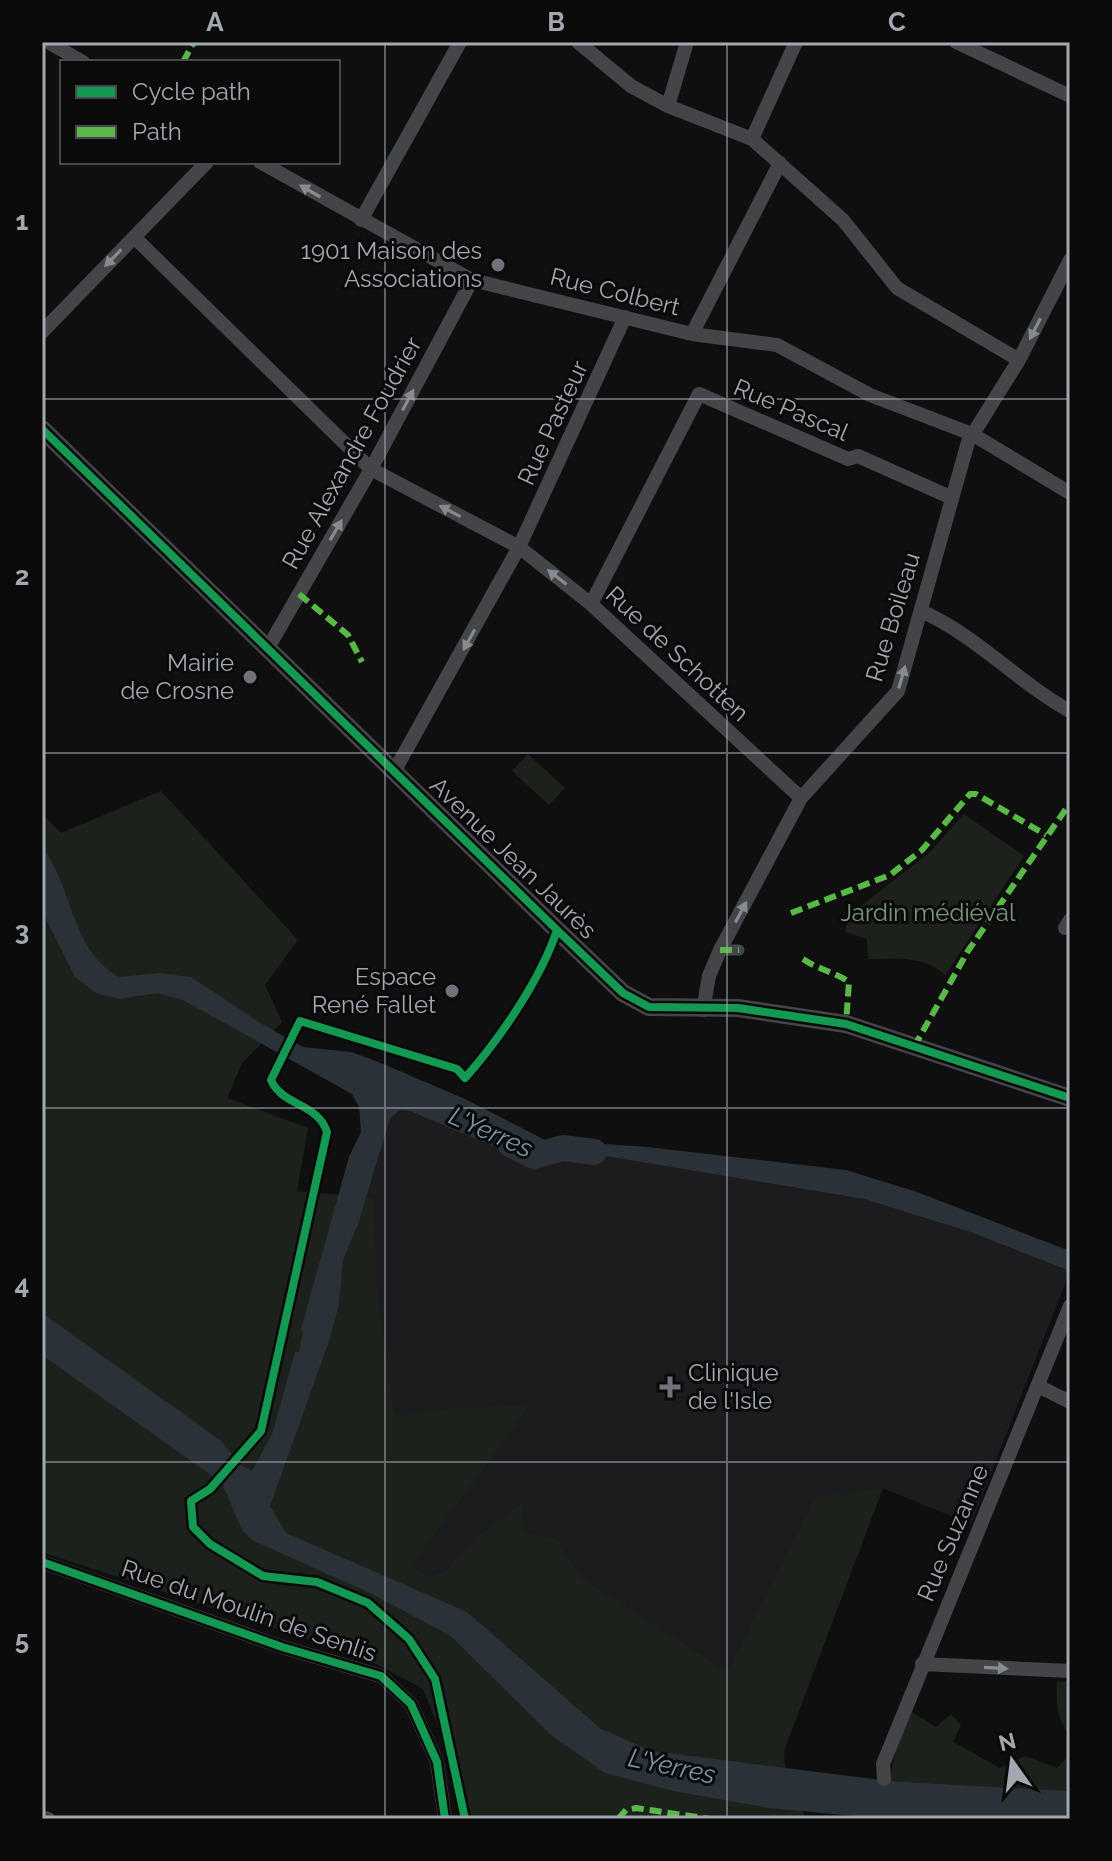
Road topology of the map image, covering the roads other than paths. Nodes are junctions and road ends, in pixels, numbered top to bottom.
1 (48, 42) edge
2 (460, 42) edge
3 (578, 42) edge
4 (687, 42) edge
5 (796, 42) edge
6 (956, 42) edge
7 (80, 60) edge
8 (1070, 96) edge
9 (668, 106) junction
10 (752, 139) junction
11 (780, 163) junction
12 (205, 164) edge
13 (263, 164) edge
14 (361, 220) junction
15 (134, 237) junction
16 (1070, 260) edge
17 (472, 280) junction
18 (625, 317) junction
19 (42, 332) edge
20 (692, 334) junction
21 (1019, 360) junction
22 (42, 429) edge
23 (972, 434) junction
24 (371, 469) junction
25 (1070, 493) edge
26 (950, 497) junction
27 (519, 547) junction
28 (591, 604) junction
29 (921, 611) junction
30 (269, 646) junction
31 (1070, 711) edge
32 (395, 770) junction
33 (801, 798) junction
34 (720, 950) junction
35 (739, 950) dead end
36 (703, 1010) junction
37 (1070, 1098) edge
38 (1070, 1306) edge
39 (1038, 1386) junction
40 (1070, 1402) edge
41 (42, 1562) edge
42 (922, 1664) junction
43 (1070, 1671) edge
44 (884, 1779) dead end
45 (42, 1817) edge
46 (48, 1819) edge
47 (445, 1819) edge

1 - 7 street
2 - 14 street
3 - 9 street
4 - 9 street
5 - 10 street
6 - 8 street
9 - 10 street
10 - 11 street
11 - 20 street
11 - 21 street
12 - 15 street
14 -> 13 street, Rue Colbert
14 - 17 street, Rue Colbert
15 -> 19 street
15 - 24 street, Rue de Schotten
16 -> 21 street, Rue Boileau
17 - 18 street, Rue Colbert
24 -> 17 street, Rue Alexandre Foudrier
18 - 20 street, Rue Colbert
18 - 27 street, Rue Pasteur
20 - 23 street, Rue Colbert
21 - 23 street, Rue Boileau
22 - 30 street, Avenue Jean Jaurès
23 - 25 street, Rue Colbert
23 - 26 street, Rue Boileau
27 -> 24 street, Rue de Schotten
30 -> 24 street, Rue Alexandre Foudrier
26 - 28 street, Rue Pascal
26 - 29 street, Rue Boileau
28 -> 27 street, Rue de Schotten
27 -> 32 street, Rue Pasteur
28 - 33 street, Rue de Schotten
29 - 31 street
33 -> 29 street, Rue Boileau
30 - 32 street, Avenue Jean Jaurès
32 - 36 street, Avenue Jean Jaurès
34 -> 33 street, Rue Boileau
34 - 35 street
34 - 36 street, Rue Boileau
36 - 37 street, Avenue Jean Jaurès
38 - 39 street, Rue Suzanne
39 - 40 street
39 - 42 street, Rue Suzanne
41 - 47 street, Rue du Moulin de Senlis
42 -> 43 street
42 - 44 street, Rue Suzanne
45 - 46 street

